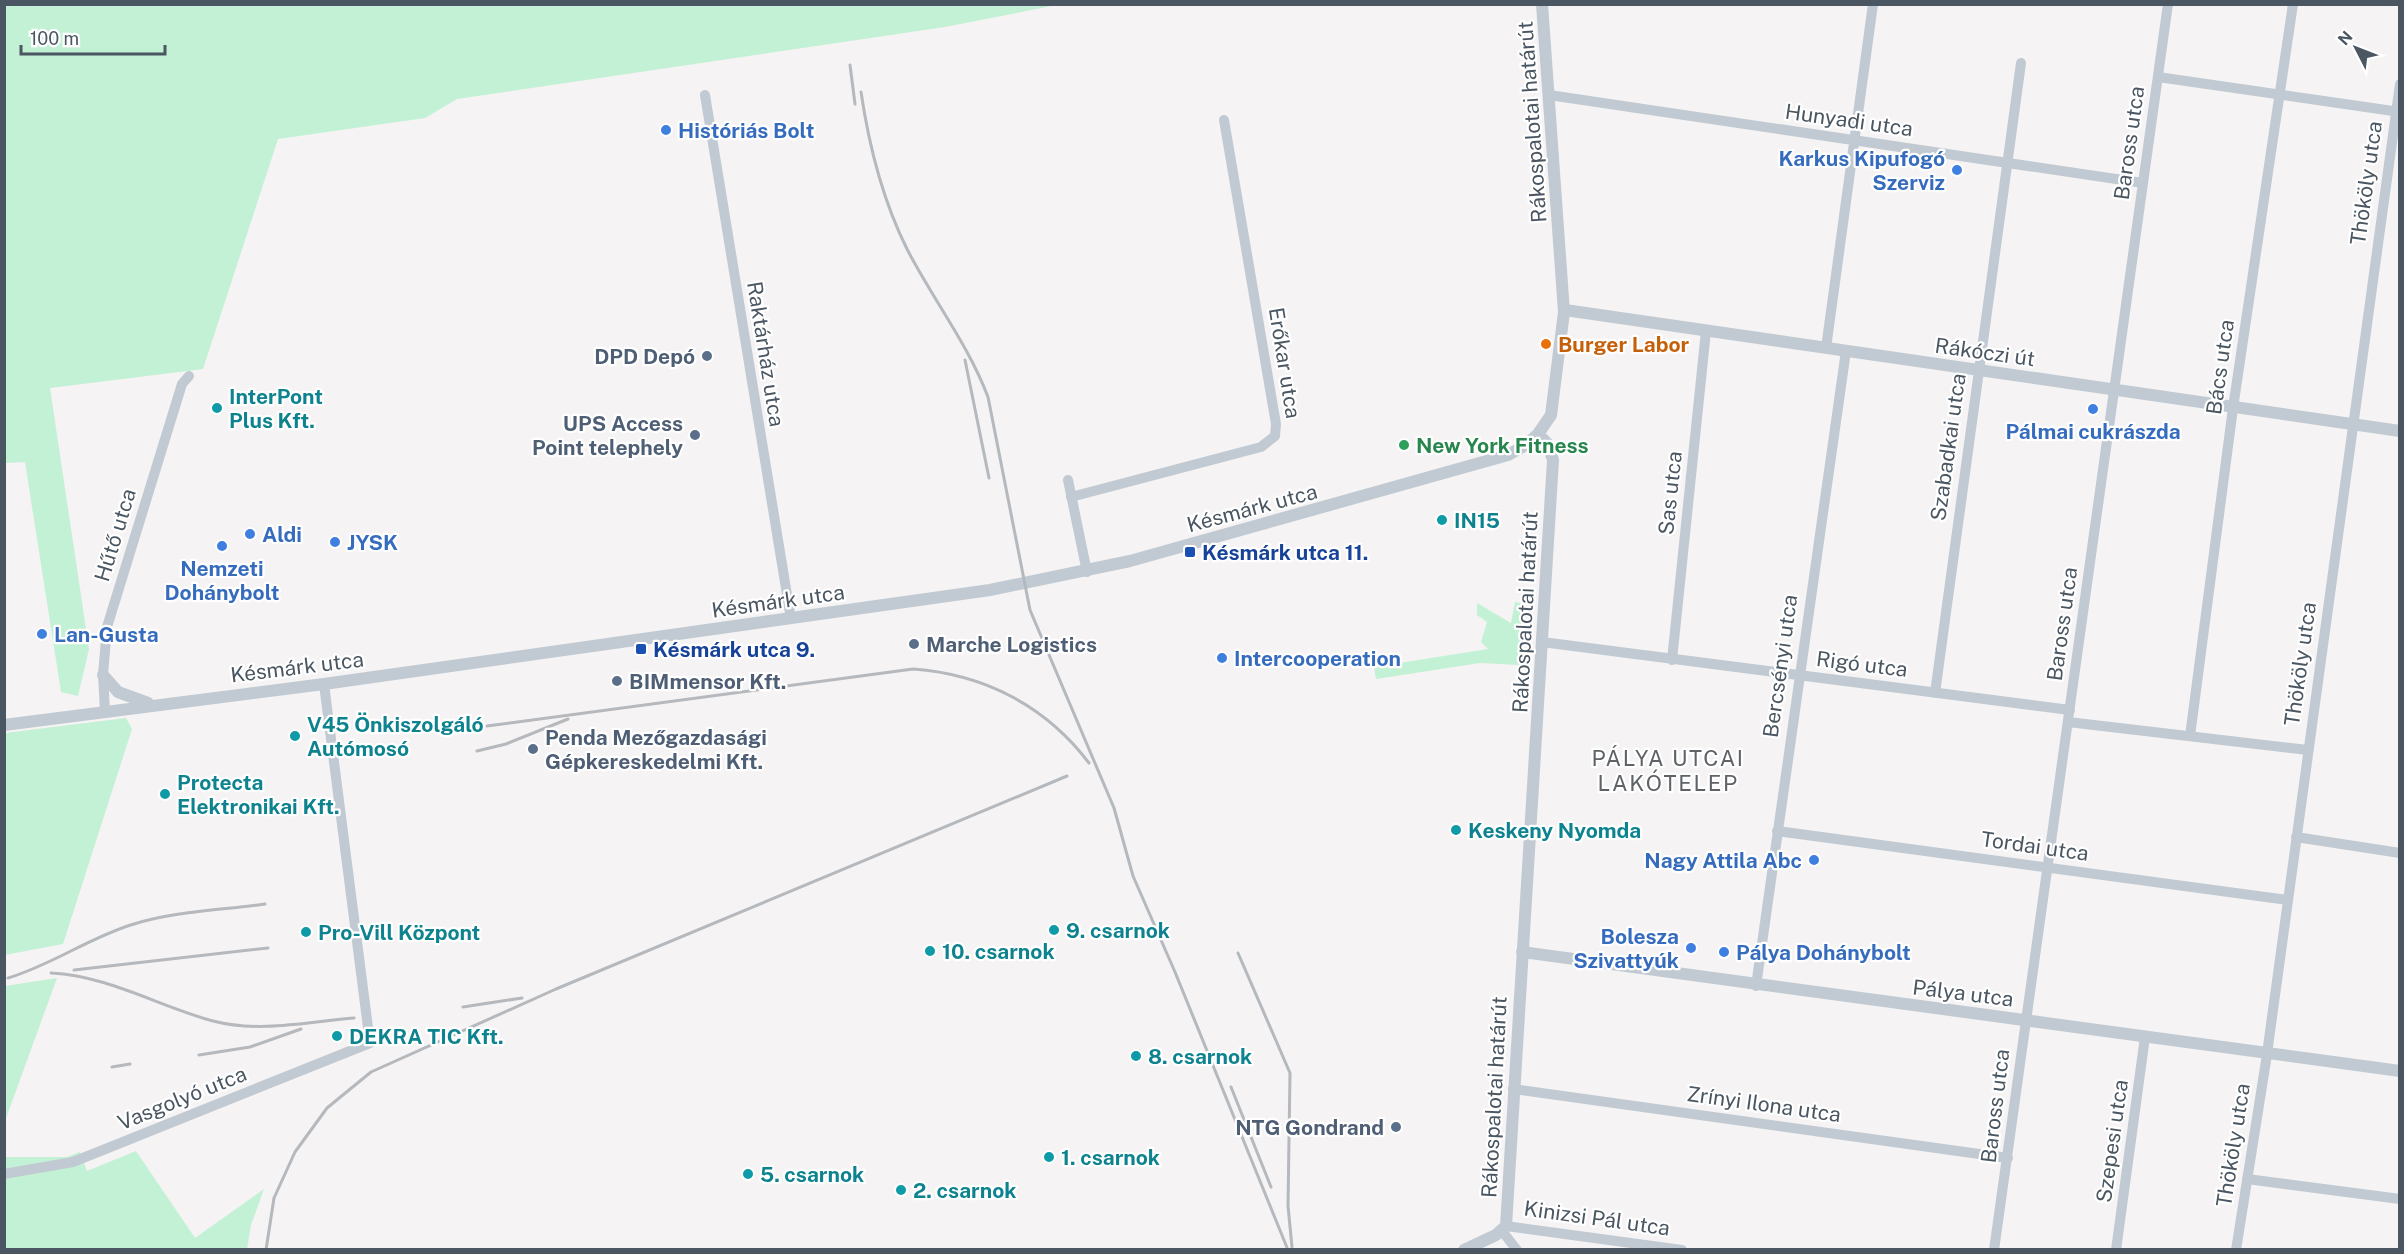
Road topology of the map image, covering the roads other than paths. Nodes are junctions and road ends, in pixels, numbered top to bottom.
1 (1542, 4) edge
2 (1873, 4) edge
3 (2168, 4) edge
4 (2293, 4) edge
5 (2021, 63) dead end
6 (2158, 77) junction
7 (2400, 84) edge
8 (705, 95) dead end
9 (1549, 95) junction
10 (2280, 95) junction
11 (2398, 112) edge
12 (1224, 120) dead end
13 (1855, 140) junction
14 (2006, 163) junction
15 (2144, 183) junction
16 (1564, 310) junction
17 (1706, 331) junction
18 (1827, 348) junction
19 (1846, 351) junction
20 (1978, 370) junction
21 (189, 376) dead end
22 (2115, 390) junction
23 (2233, 408) junction
24 (2353, 425) junction
25 (2400, 432) edge
26 (1538, 434) junction
27 (1068, 480) dead end
28 (1071, 497) junction
29 (1087, 572) junction
30 (791, 619) junction
31 (1542, 642) junction
32 (1672, 660) junction
33 (103, 675) junction
34 (1798, 676) junction
35 (324, 684) junction
36 (1935, 693) junction
37 (154, 704) junction
38 (105, 711) junction
39 (2069, 716) junction
40 (4, 725) edge
41 (2190, 736) junction
42 (2308, 750) junction
43 (1777, 831) junction
44 (2296, 837) junction
45 (2400, 853) edge
46 (2048, 867) junction
47 (2288, 900) junction
48 (1522, 952) junction
49 (1756, 986) junction
50 (2026, 1022) junction
51 (2145, 1037) junction
52 (2266, 1053) junction
53 (2400, 1071) edge
54 (1513, 1089) junction
55 (2008, 1158) junction
56 (4, 1174) edge
57 (2247, 1179) junction
58 (2400, 1199) edge
59 (1504, 1228) junction
60 (1464, 1250) edge
61 (1517, 1250) edge
62 (1682, 1250) edge
63 (1994, 1250) edge
64 (2116, 1250) edge
65 (2236, 1250) edge

1 - 9 street, Rákospalotai határút
2 - 13 street
3 - 6 street, Baross utca
4 - 10 street, Bács utca
5 - 14 street, Szabadkai utca
6 - 10 street
6 - 15 street, Baross utca
7 - 11 street, Thököly utca
8 - 30 street, Raktárház utca
9 - 13 street, Hunyadi utca
9 - 16 street, Rákospalotai határút
10 - 11 street
10 - 23 street, Bács utca
11 - 24 street, Thököly utca
12 - 28 street, Erőkar utca
13 - 14 street, Hunyadi utca
13 - 18 street
14 - 15 street, Hunyadi utca
14 - 20 street, Szabadkai utca
15 - 22 street, Baross utca
16 - 17 street, Rákóczi út
16 - 26 street, Rákospalotai határút
17 - 18 street, Rákóczi út
17 - 32 street, Sas utca
18 - 19 street, Rákóczi út
19 - 20 street, Rákóczi út
19 - 34 street, Bercsényi utca
20 - 22 street, Rákóczi út
20 - 36 street, Szabadkai utca
21 - 33 street, Hűtő utca
22 - 23 street, Rákóczi út
22 - 39 street, Baross utca
23 - 24 street, Rákóczi út
23 - 41 street, Bács utca
24 - 25 street, Rákóczi út
24 - 42 street, Thököly utca
26 - 29 street, Késmárk utca
26 - 31 street, Rákospalotai határút
27 - 28 street
28 - 29 street
29 - 30 street, Késmárk utca
30 - 35 street, Késmárk utca
31 - 32 street, Rigó utca
31 - 48 street, Rákospalotai határút
32 - 34 street, Rigó utca
33 - 37 street
33 - 38 street, Hűtő utca
34 - 36 street, Rigó utca
34 - 43 street, Bercsényi utca
35 - 37 street, Késmárk utca
35 - 56 street, Vasgolyó utca
36 - 39 street, Rigó utca
37 - 38 street, Késmárk utca
38 - 40 street, Késmárk utca
39 - 41 street, Rigó utca
39 - 46 street, Baross utca
41 - 42 street, Rigó utca
42 - 44 street, Thököly utca
43 - 46 street, Tordai utca
43 - 49 street, Bercsényi utca
44 - 45 street
44 - 47 street, Thököly utca
46 - 47 street, Tordai utca
46 - 50 street, Baross utca
47 - 52 street, Thököly utca
48 - 49 street, Pálya utca
48 - 54 street, Rákospalotai határút
49 - 50 street, Pálya utca
50 - 51 street, Pálya utca
50 - 55 street, Baross utca
51 - 52 street, Pálya utca
51 - 64 street, Szepesi utca
52 - 53 street, Pálya utca
52 - 57 street, Thököly utca
54 - 55 street, Zrínyi Ilona utca
54 - 59 street, Rákospalotai határút
55 - 63 street, Baross utca
57 - 58 street
57 - 65 street, Thököly utca
59 - 60 street
59 - 61 street
59 - 62 street, Kinizsi Pál utca

